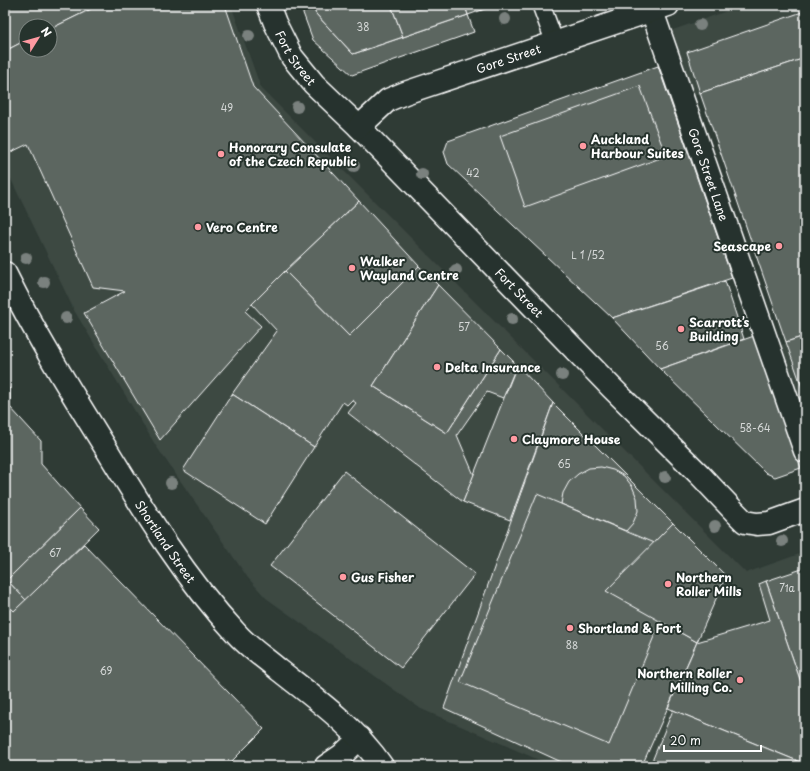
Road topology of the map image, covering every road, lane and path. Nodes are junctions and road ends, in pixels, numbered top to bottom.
1 (268, 5) edge
2 (542, 5) edge
3 (660, 8) edge
4 (555, 43) junction
5 (358, 127) junction
6 (5, 273) edge
7 (805, 451) edge
8 (805, 510) edge
9 (360, 738) junction
10 (326, 766) edge
11 (382, 766) edge

1 - 5 street, Fort Street
2 - 4 lane
3 - 4 street, Gore Street
3 - 7 street, Gore Street Lane
4 - 5 street, Gore Street
5 - 8 street, Fort Street
6 - 9 street, Shortland Street
9 - 10 street
9 - 11 street, Shortland Street

